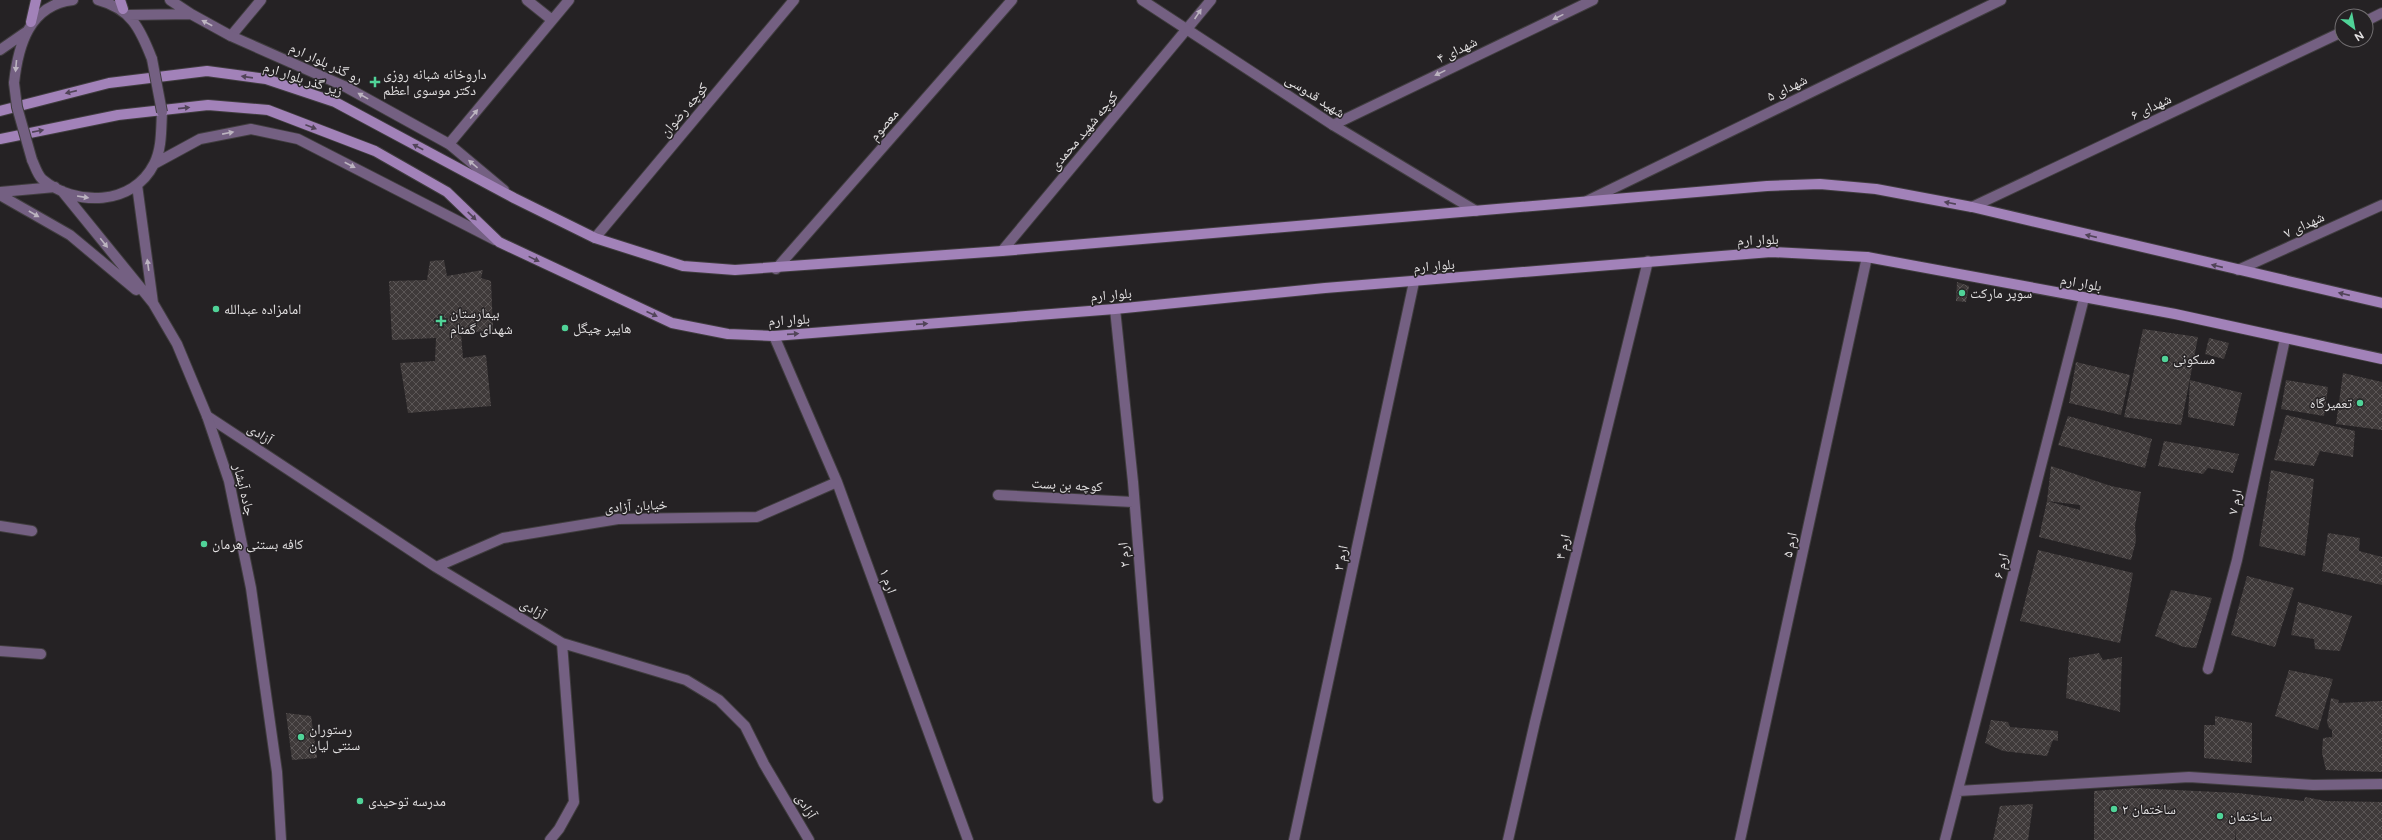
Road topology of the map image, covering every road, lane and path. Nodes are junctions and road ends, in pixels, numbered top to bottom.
1 (36, 0) edge
2 (73, 0) edge
3 (98, 0) edge
4 (170, 0) edge
5 (261, 0) edge
6 (527, 0) edge
7 (569, 0) edge
8 (794, 0) edge
9 (1012, 0) edge
10 (1142, 0) edge
11 (1211, 0) edge
12 (1593, 0) edge
13 (2001, 0) edge
14 (124, 8) edge
15 (191, 14) junction
16 (552, 20) junction
17 (31, 22) junction
18 (1188, 30) junction
19 (26, 32) junction
20 (231, 36) junction
21 (2334, 36) edge
22 (0, 50) edge
23 (0, 111) edge
24 (1333, 125) junction
25 (0, 139) edge
26 (449, 144) junction
27 (154, 164) junction
28 (137, 185) junction
29 (58, 189) junction
30 (0, 194) edge
31 (514, 198) junction
32 (1585, 202) junction
33 (2382, 204) edge
34 (1972, 207) junction
35 (1476, 211) junction
36 (595, 238) junction
37 (499, 242) junction
38 (1002, 251) junction
39 (1866, 257) junction
40 (1648, 261) junction
41 (776, 269) junction
42 (2238, 270) junction
43 (1414, 282) junction
44 (2084, 298) junction
45 (2382, 303) edge
46 (153, 304) junction
47 (1115, 309) junction
48 (774, 336) junction
49 (2285, 339) junction
50 (2382, 359) edge
51 (207, 416) junction
52 (837, 482) junction
53 (998, 495) dead end
54 (1133, 502) junction
55 (0, 526) edge
56 (32, 531) dead end
57 (436, 567) junction
58 (562, 642) junction
59 (0, 651) edge
60 (41, 654) dead end
61 (2208, 669) dead end
62 (2382, 784) edge
63 (1958, 791) junction
64 (1158, 798) dead end
65 (281, 840) edge
66 (550, 840) edge
67 (809, 840) edge
68 (968, 840) edge
69 (1294, 840) edge
70 (1508, 840) edge
71 (1740, 840) edge
72 (1945, 840) edge

1 - 17 main road
2 - 17 street
3 - 14 street
4 - 15 street
5 - 20 street
6 - 16 street
7 - 16 street
8 - 36 street, کوچه رضوان
9 - 41 street, معصوم
10 - 18 street, شهید قدوسی
18 -> 11 street, کوچه شهید محمدی
12 -> 24 street, شهدای ۴
13 - 32 street, شهدای ۵
14 - 15 street, رو گذر بلوار ارم
14 - 27 street, bridge
20 -> 15 street, رو گذر بلوار ارم
26 -> 16 street
17 - 19 street
18 - 24 street, شهید قدوسی
18 - 38 street, کوچه شهید محمدی
19 - 22 street
19 -> 29 street, bridge
26 -> 20 street, رو گذر بلوار ارم
21 - 34 street, شهدای ۶
31 -> 23 main road, زیر گذر بلوار ارم
24 - 35 street, شهید قدوسی
25 -> 37 main road
31 -> 26 street, رو گذر بلوار ارم
27 - 28 street
27 -> 37 street
29 -> 28 street
46 -> 28 street
29 - 30 street
29 -> 46 street, جاده آبشار
30 -> 46 street
31 - 36 main road
34 -> 32 main road
32 - 35 main road
33 - 42 street, شهدای ۷
42 -> 34 main road
35 - 38 main road
36 - 41 main road
37 -> 48 main road, بلوار ارم
38 - 41 main road
39 - 40 main road, بلوار ارم
39 - 44 main road, بلوار ارم
39 - 71 street, ارم ۵
40 - 43 main road, بلوار ارم
40 - 70 street, ارم ۴
45 -> 42 main road
43 - 47 main road, بلوار ارم
43 - 69 street, ارم ۳
44 - 49 main road, بلوار ارم
44 - 63 street, ارم ۶
46 - 51 street, جاده آبشار
48 -> 47 main road, بلوار ارم
47 - 54 street, ارم ۲
48 - 52 street, ارم ۱
49 - 50 main road, بلوار ارم
49 - 61 street, ارم ۷
51 - 57 street, آزادی
51 - 65 street, جاده آبشار
52 - 57 street, خیابان آزادی
52 - 68 street, ارم ۱
53 - 54 street, کوچه بن بست
54 - 64 street, ارم ۲
55 - 56 street
57 - 58 street, آزادی
58 - 66 street
58 - 67 street, آزادی
59 - 60 street
62 - 63 street
63 - 72 street, ارم ۶

